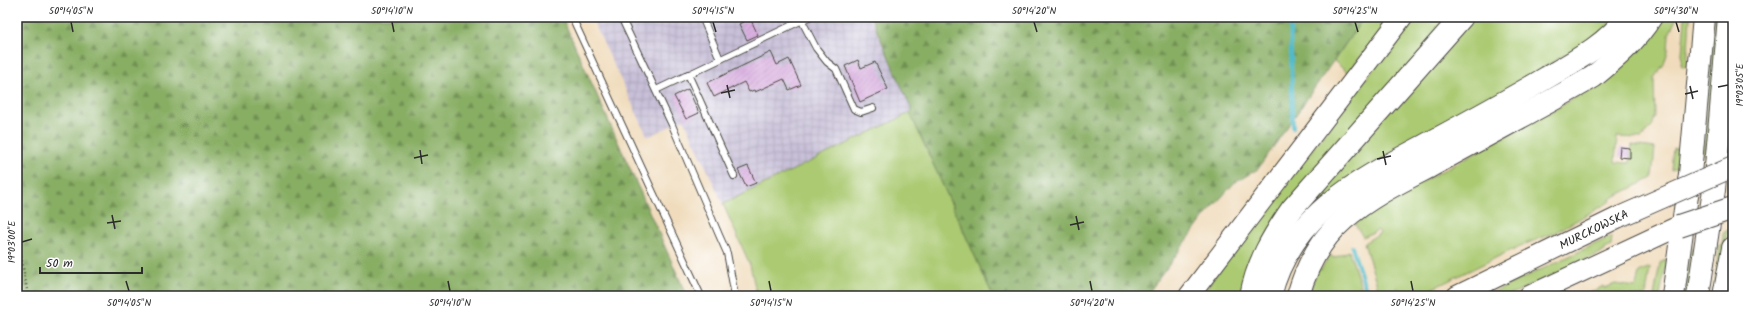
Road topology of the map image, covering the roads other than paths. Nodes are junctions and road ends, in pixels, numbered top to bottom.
1 (572, 17) edge
2 (621, 17) edge
3 (702, 17) edge
4 (809, 17) edge
5 (1402, 17) edge
6 (1462, 17) edge
7 (1627, 17) edge
8 (1651, 17) edge
9 (1704, 17) edge
10 (1729, 17) edge
11 (802, 21) junction
12 (720, 59) junction
13 (688, 74) junction
14 (656, 90) junction
15 (873, 108) dead end
16 (1733, 167) edge
17 (734, 176) dead end
18 (1733, 200) edge
19 (1733, 208) edge
20 (1679, 226) junction
21 (1733, 248) edge
22 (700, 296) edge
23 (735, 296) edge
24 (1189, 296) edge
25 (1251, 296) edge
26 (1270, 296) edge
27 (1298, 296) edge
28 (1457, 296) edge
29 (1529, 296) edge
30 (1673, 296) edge
31 (1698, 296) edge
32 (1724, 296) edge

1 - 22 lane
2 - 14 lane
3 - 12 lane
4 - 11 lane
5 - 24 main road
6 - 25 highway
7 - 26 highway
8 - 27 highway
9 - 30 highway
10 - 31 highway
11 - 12 lane
11 - 15 lane
12 - 13 lane
13 - 14 lane
13 - 17 lane
14 - 23 lane
16 - 28 main road, MURCKOWSKA, bridge
18 - 20 main road, bridge
19 - 20 highway, bridge
20 - 29 main road
21 - 32 highway

